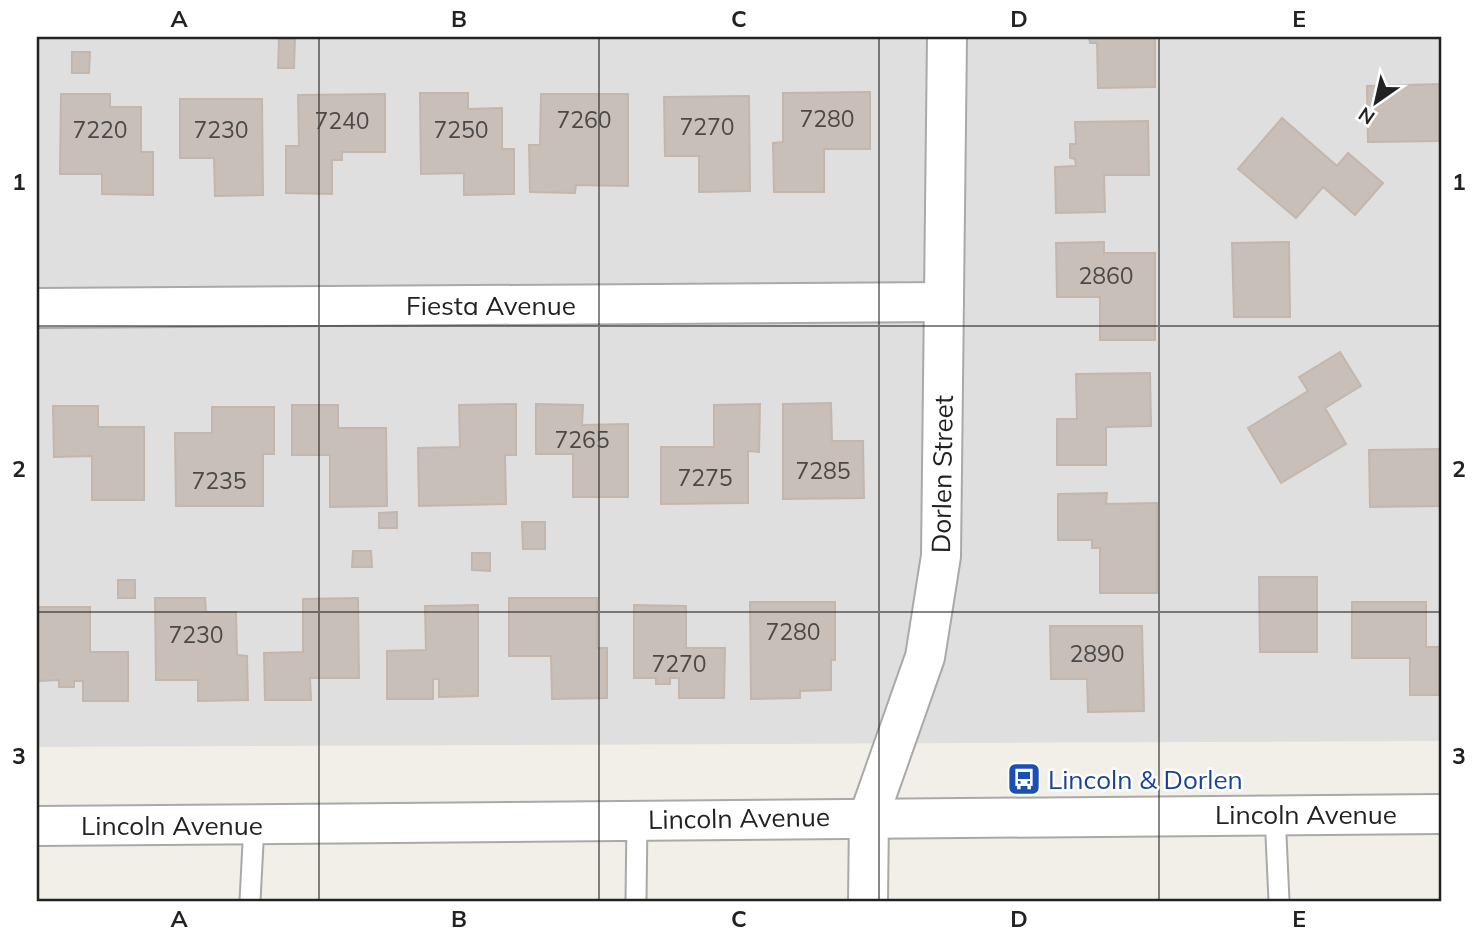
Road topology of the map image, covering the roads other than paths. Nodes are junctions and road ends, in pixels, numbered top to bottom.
1 (947, 37) edge
2 (944, 302) junction
3 (37, 308) edge
4 (1275, 814) junction
5 (1441, 814) edge
6 (869, 817) junction
7 (637, 819) junction
8 (254, 824) junction
9 (37, 826) edge
10 (250, 901) edge
11 (636, 901) edge
12 (868, 901) edge
13 (1279, 901) edge

1 - 2 street, Dorlen Street
2 - 3 street, Fiesta Avenue
2 - 6 street, Dorlen Street
4 - 5 street, Lincoln Avenue
4 - 6 street, Lincoln Avenue
4 - 13 lane
6 - 7 street, Lincoln Avenue
6 - 12 street, Dorlen Street
7 - 8 street, Lincoln Avenue
7 - 11 lane
8 - 9 street, Lincoln Avenue
8 - 10 lane

